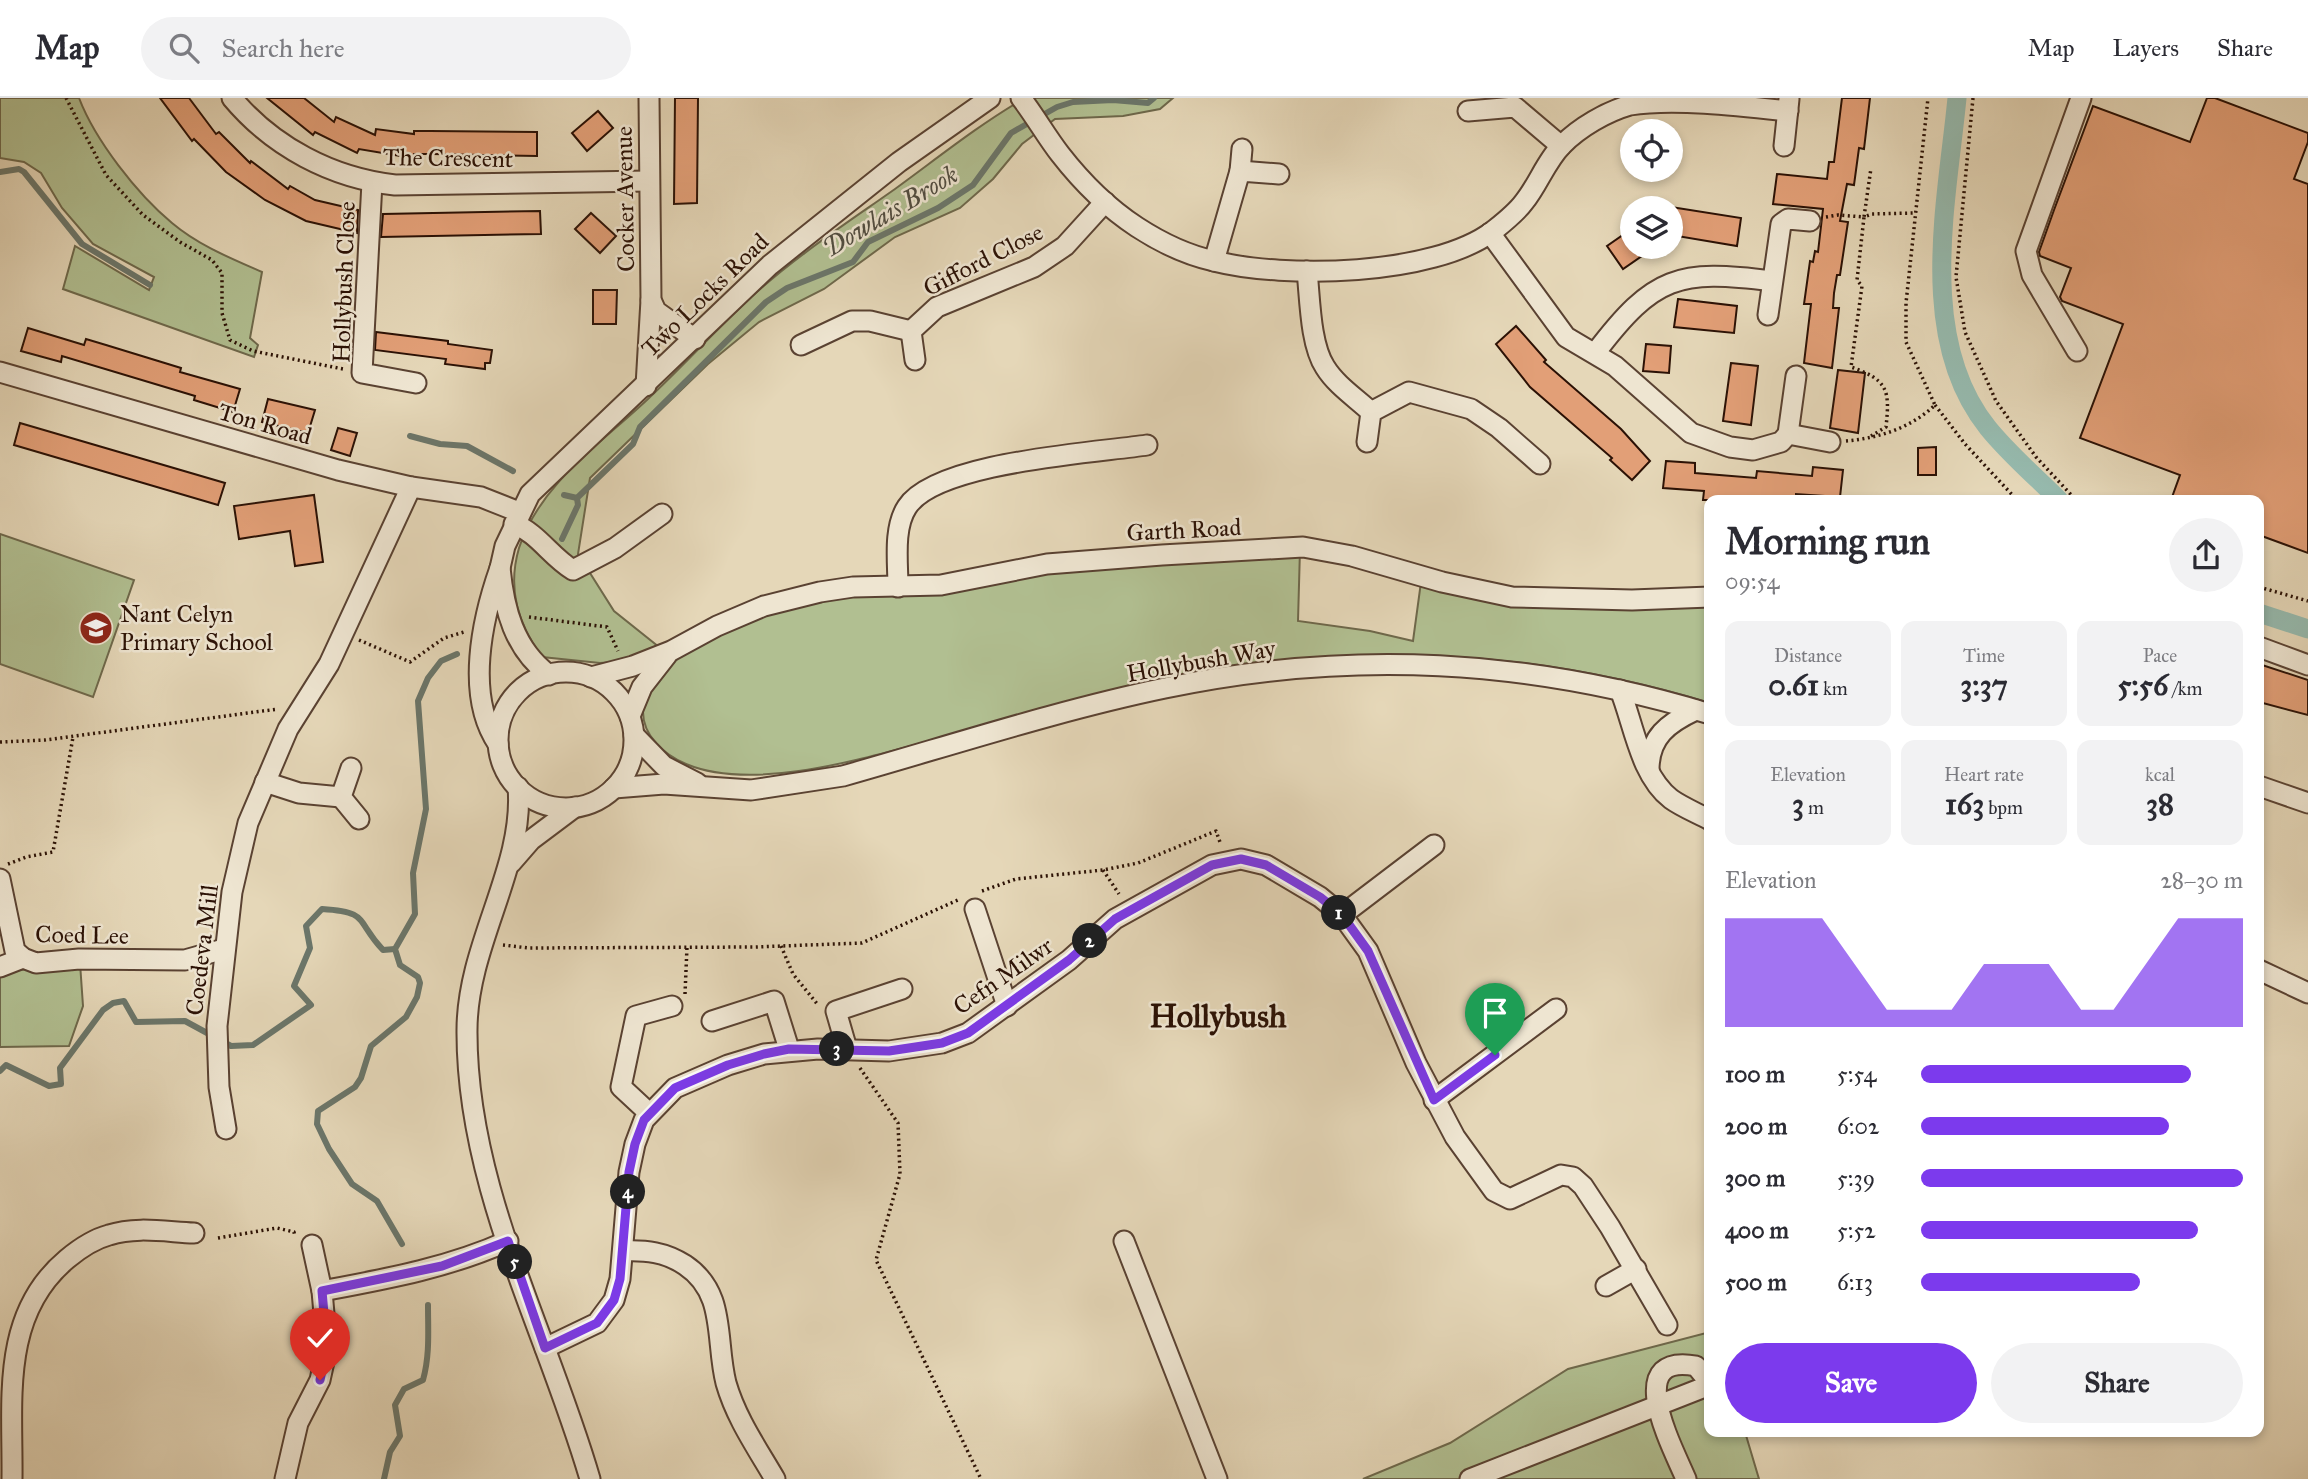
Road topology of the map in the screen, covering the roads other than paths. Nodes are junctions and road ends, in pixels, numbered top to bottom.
1 (232, 98) edge
2 (649, 98) edge
3 (990, 98) edge
4 (2081, 98) edge
5 (1692, 100) edge
6 (1023, 101) edge
7 (1515, 102) edge
8 (1789, 104) edge
9 (1468, 111) dead end
10 (1560, 146) junction
11 (1784, 146) dead end
12 (1242, 149) dead end
13 (1240, 171) junction
14 (1279, 174) dead end
15 (649, 181) junction
16 (372, 182) junction
17 (1105, 202) junction
18 (1810, 221) road end
19 (1490, 233) junction
20 (1214, 261) junction
21 (1307, 271) junction
22 (1772, 281) junction
23 (651, 300) junction
24 (1768, 315) dead end
25 (911, 331) junction
26 (695, 339) junction
27 (801, 345) dead end
28 (2077, 351) dead end
29 (1595, 352) junction
30 (915, 360) dead end
31 (0, 372) edge
32 (1796, 376) dead end
33 (416, 383) dead end
34 (646, 386) junction
35 (1371, 412) junction
36 (1788, 434) junction
37 (1367, 442) dead end
38 (1830, 442) road end
39 (1147, 446) dead end
40 (1540, 464) dead end
41 (411, 487) junction
42 (662, 514) dead end
43 (517, 518) junction
44 (500, 568) junction
45 (898, 587) junction
46 (1704, 597) edge
47 (2264, 649) edge
48 (671, 651) junction
49 (2308, 665) edge
50 (549, 675) junction
51 (591, 677) junction
52 (1620, 690) junction
53 (1703, 712) edge
54 (632, 725) junction
55 (499, 745) junction
56 (351, 768) dead end
57 (1649, 771) junction
58 (265, 782) junction
59 (517, 787) junction
60 (614, 788) junction
61 (2264, 788) edge
62 (707, 789) junction
63 (341, 797) junction
64 (2308, 803) edge
65 (575, 807) junction
66 (1704, 817) edge
67 (359, 819) dead end
68 (1434, 845) dead end
69 (505, 872) junction
70 (0, 879) edge
71 (968, 901) road end
72 (1342, 915) junction
73 (224, 949) junction
74 (23, 958) junction
75 (0, 967) edge
76 (2264, 972) edge
77 (902, 989) dead end
78 (2308, 993) edge
79 (672, 1006) road end
80 (1007, 1006) junction
81 (1556, 1009) dead end
82 (712, 1021) dead end
83 (844, 1040) junction
84 (789, 1049) junction
85 (1434, 1100) junction
86 (649, 1113) junction
87 (226, 1129) dead end
88 (194, 1233) dead end
89 (508, 1241) junction
90 (1124, 1241) dead end
91 (312, 1245) road end
92 (623, 1251) junction
93 (1636, 1269) junction
94 (1606, 1286) dead end
95 (322, 1291) junction
96 (1667, 1325) dead end
97 (545, 1348) junction
98 (1704, 1373) edge
99 (1704, 1386) edge
100 (1657, 1406) junction
101 (12, 1479) edge
102 (285, 1479) edge
103 (590, 1479) edge
104 (775, 1479) edge
105 (1217, 1479) edge
106 (1470, 1479) edge
107 (1686, 1479) edge

1 - 16 street, The Crescent
2 - 15 street, Cocker Avenue
3 - 26 street, Two Locks Road
4 - 28 street
5 - 8 street
5 - 10 street
6 - 17 street
7 - 9 street
7 - 10 street
8 - 11 street
10 - 19 street
12 - 13 street
13 - 14 street
13 - 20 street
15 - 16 street, The Crescent
15 - 23 street, Cocker Avenue
16 - 33 street, Hollybush Close
17 - 20 street
17 - 25 street, Gifford Close
18 - 22 street
19 - 21 street
19 - 29 street
20 - 21 street
21 - 35 street
22 - 24 street
22 - 29 street
23 - 26 street, Cocker Avenue
23 - 34 street, Cocker Avenue
25 - 27 street, Gifford Close
25 - 30 street, Gifford Close
26 - 34 street, Two Locks Road
29 - 36 street
31 - 41 street, Ton Road
32 - 36 street
34 - 43 street, Two Locks Road
35 - 37 street
35 - 40 street
36 - 38 street
39 - 45 street
41 - 43 street, Ton Road
41 - 58 street, Coedeva Mill
42 - 43 street, Ton Road
43 - 44 street, Two Locks Road
44 - 50 street, Two Locks Road
44 - 55 street, Two Locks Road
45 - 46 street, Garth Road
45 - 48 street, Garth Road
47 - 49 street
48 - 51 street, Garth Road
48 - 54 street, Garth Road
50 - 51 street
50 - 55 street
51 - 54 street, Hollybush Way
52 - 53 street, Hollybush Way
52 - 57 street
52 - 62 street, Hollybush Way
53 - 57 street
54 - 60 street
54 - 62 street, Hollybush Way
55 - 59 street, Hollybush Way
56 - 63 street
57 - 66 street
58 - 63 street
58 - 73 street, Coedeva Mill
59 - 65 street
59 - 69 street, Hollybush Way
60 - 62 street, Hollybush Way
60 - 65 street, Hollybush Way
61 - 64 street
63 - 67 street
65 - 69 street, Hollybush Way
68 - 72 street
69 - 89 street, Hollybush Way
70 - 74 street, Coed Lee
71 - 80 street
72 - 80 street, Cefn Milwr
72 - 85 street, Cefn Milwr
73 - 74 street, Coed Lee
73 - 87 street, Coedeva Mill
74 - 75 street
76 - 78 street
77 - 83 street
79 - 86 street
80 - 83 street, Cefn Milwr
81 - 85 street
82 - 84 street
83 - 84 street, Cefn Milwr
84 - 86 street, Cefn Milwr
85 - 93 street, Cefn Milwr
86 - 92 street
88 - 101 street
89 - 95 street
89 - 97 street, Hollybush Way
90 - 105 street
91 - 95 street
92 - 97 street
92 - 104 street
93 - 94 street
93 - 96 street
95 - 102 street
97 - 103 street, Hollybush Way
98 - 100 street
99 - 100 street
100 - 106 street
100 - 107 street

